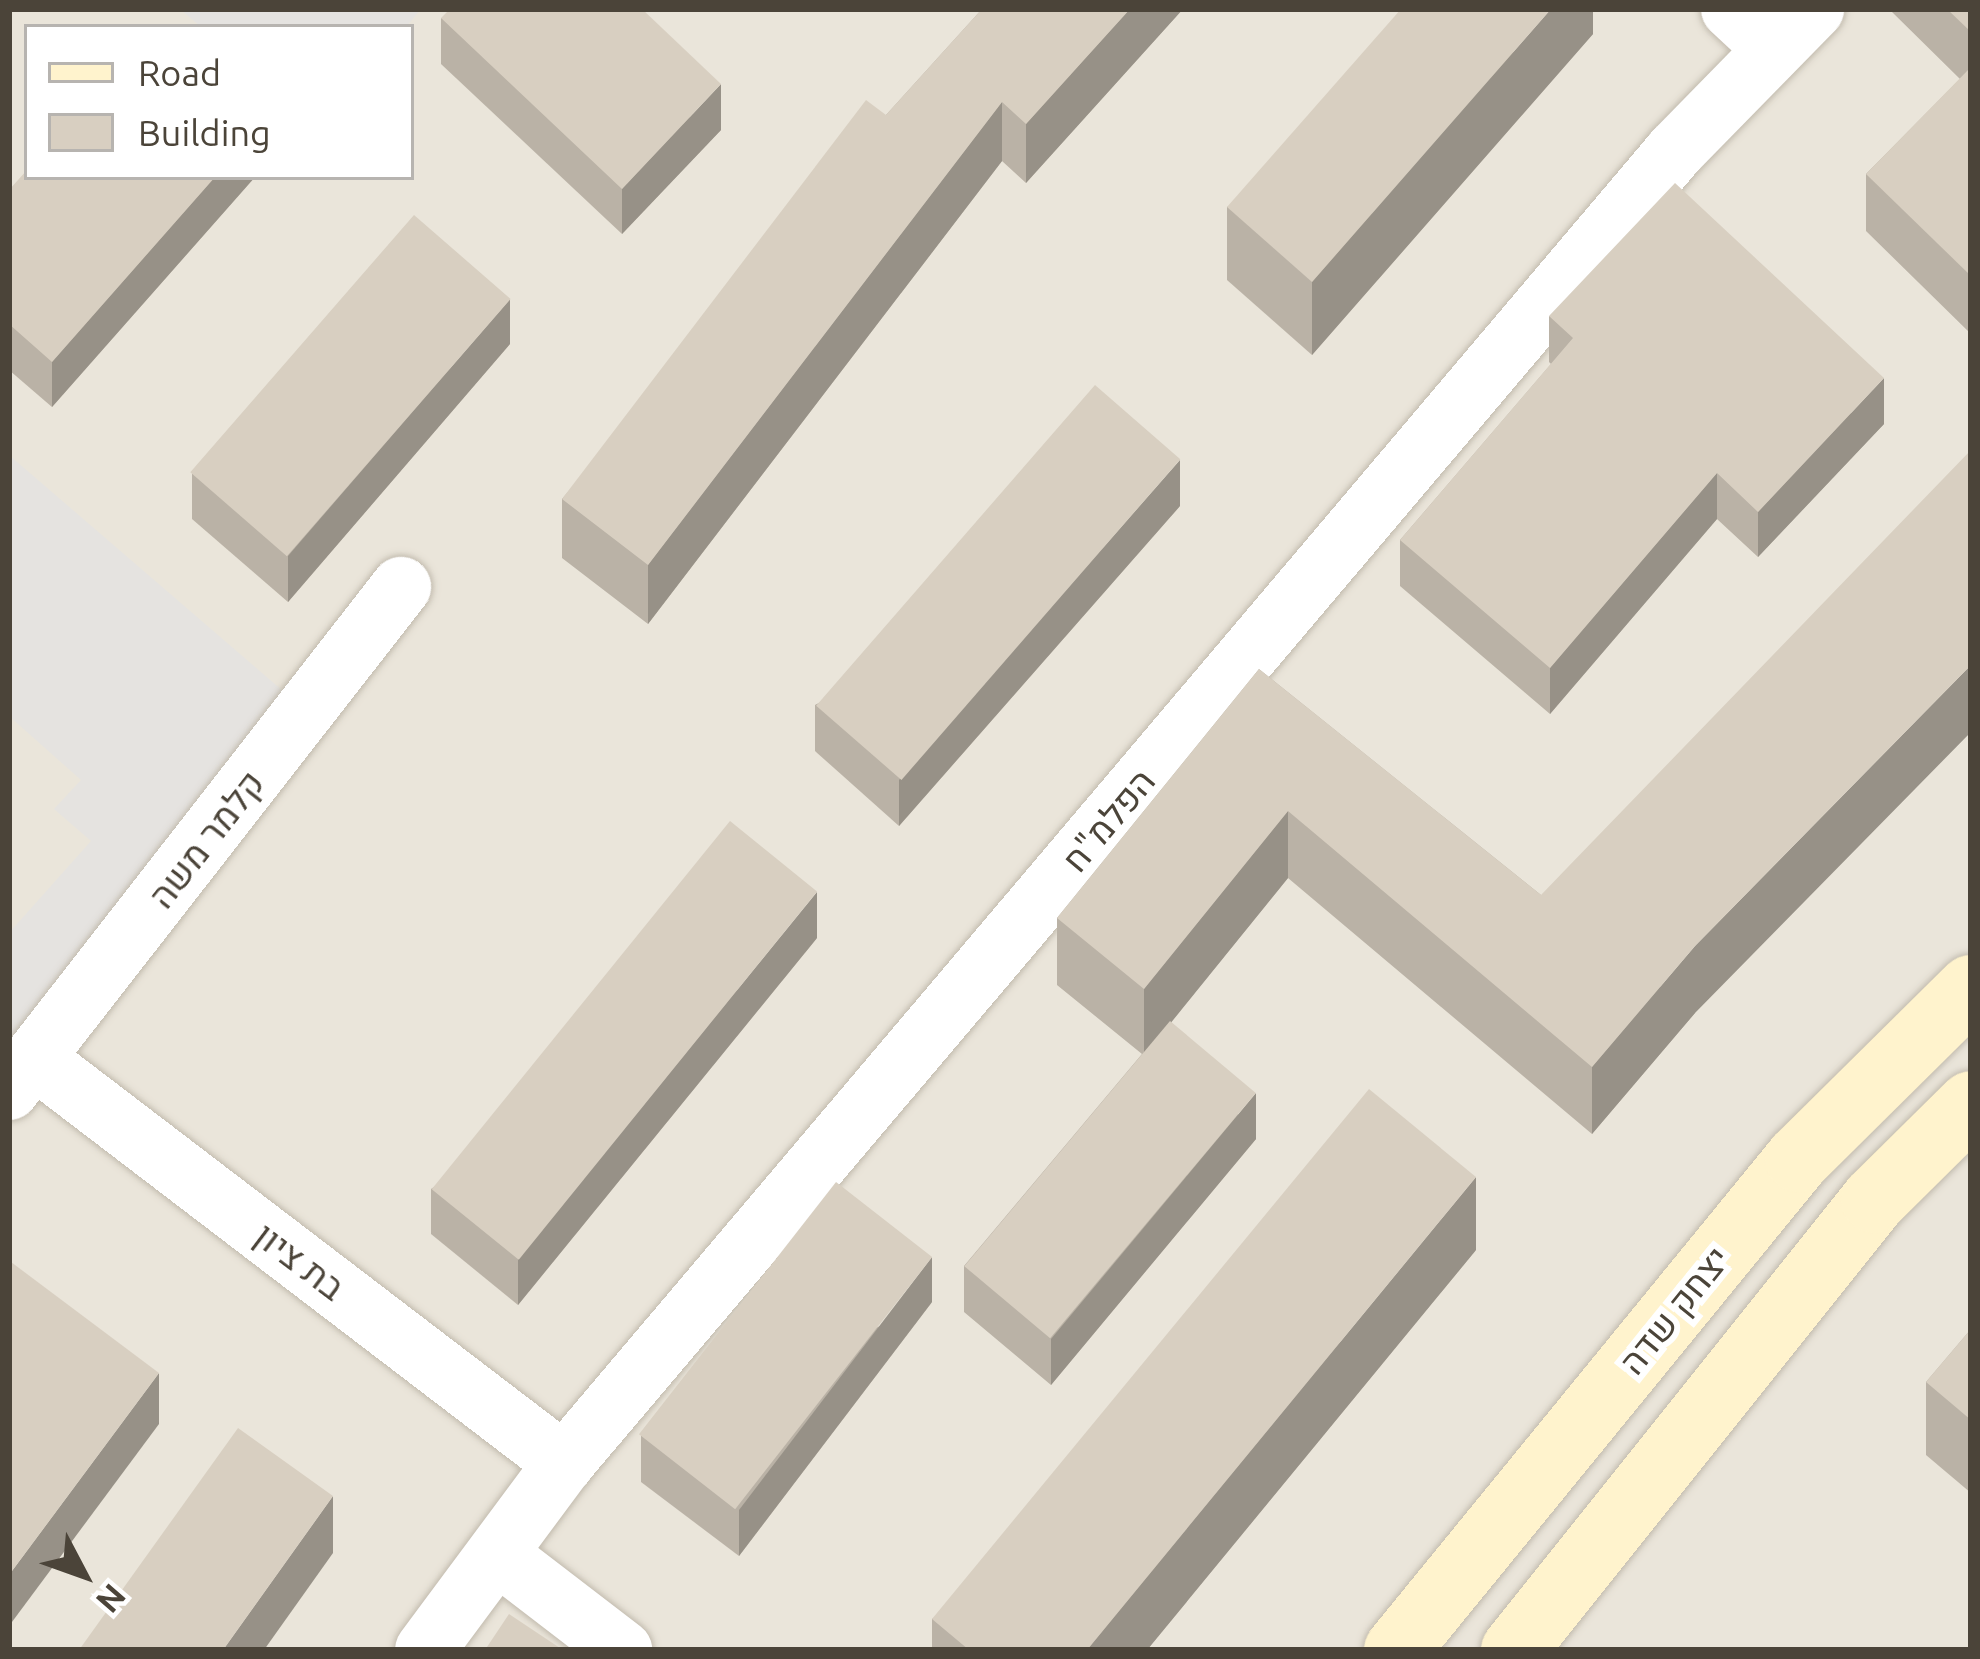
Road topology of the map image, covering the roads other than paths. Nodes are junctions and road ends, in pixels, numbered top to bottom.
1 (1773, 22) edge
2 (401, 587) dead end
3 (1971, 988) edge
4 (22, 1074) edge
5 (1971, 1104) edge
6 (564, 1463) junction
7 (497, 1554) junction
8 (425, 1650) edge
9 (622, 1650) edge
10 (1396, 1650) edge
11 (1514, 1650) edge

1 - 6 street, הפלמ"ח
2 - 4 street, קלמר משה
3 - 10 street, יצחק שדה
4 - 6 street, בת ציון
5 - 11 street
6 - 7 street, הפלמ"ח
7 - 8 street, הפלמ"ח
7 - 9 street

